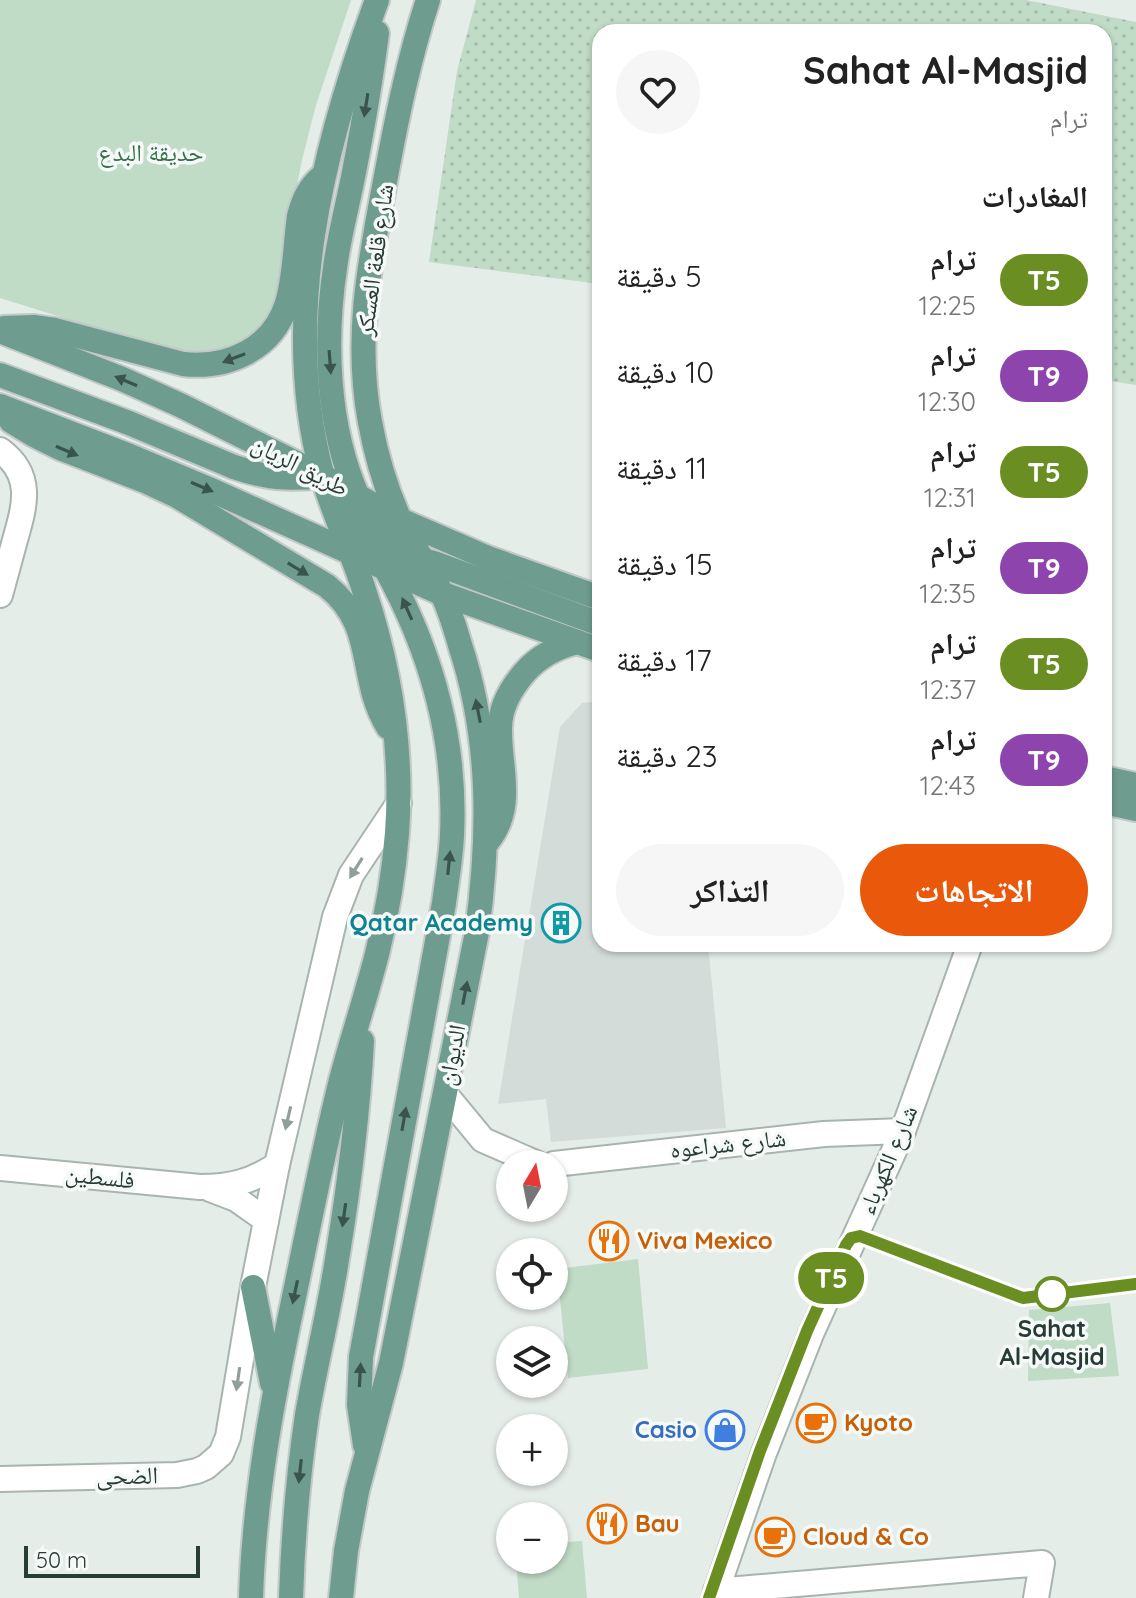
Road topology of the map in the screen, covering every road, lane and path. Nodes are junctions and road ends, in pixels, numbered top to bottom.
1 (379, 0) edge
2 (428, 0) edge
3 (324, 174) junction
4 (0, 330) edge
5 (0, 375) edge
6 (0, 406) edge
7 (0, 412) edge
8 (370, 421) junction
9 (0, 450) edge
10 (345, 458) junction
11 (322, 476) junction
12 (358, 496) junction
13 (400, 520) junction
14 (350, 553) junction
15 (387, 559) junction
16 (423, 560) junction
17 (443, 594) junction
18 (0, 595) edge
19 (592, 595) edge
20 (592, 621) edge
21 (589, 646) edge
22 (396, 738) junction
23 (1112, 780) edge
24 (1136, 785) edge
25 (399, 803) junction
26 (1112, 804) edge
27 (1136, 809) edge
28 (486, 844) junction
29 (967, 952) edge
30 (364, 998) junction
31 (445, 1094) junction
32 (903, 1131) junction
33 (506, 1150) edge
34 (568, 1162) edge
35 (277, 1165) junction
36 (0, 1168) edge
37 (200, 1187) junction
38 (266, 1220) junction
39 (253, 1287) junction
40 (274, 1394) junction
41 (367, 1452) junction
42 (0, 1479) edge
43 (715, 1595) edge
44 (251, 1598) edge
45 (291, 1598) edge
46 (341, 1598) edge
47 (1036, 1598) edge

1 - 3 main road
1 -> 10 main road
2 - 8 main road, شارع قلعة العسكر
3 -> 4 main road
3 - 11 main road
11 -> 4 main road, طريق الريان
5 - 11 main road
6 -> 14 main road
7 -> 22 main road
8 - 10 main road
8 - 13 main road, شارع قلعة العسكر
9 - 18 street
10 - 11 main road
10 - 12 main road
11 - 12 main road, طريق الريان
11 - 14 main road
11 - 15 main road
12 - 13 main road, طريق الريان
12 - 15 main road
13 - 16 main road, الديوان
13 - 19 main road, طريق الريان
14 - 15 main road
14 - 22 main road
15 - 16 main road
15 - 17 main road
41 -> 15 main road
16 - 17 main road, الديوان
16 - 20 main road
17 - 21 main road
28 -> 17 main road, الديوان
21 - 28 main road
22 - 25 main road
23 - 24 main road
25 - 30 main road
25 -> 35 street
26 - 27 main road
31 -> 28 main road, الديوان
29 - 32 street, شارع الكهرباء
30 -> 40 main road
30 -> 45 main road
31 - 33 street
31 - 41 main road, الديوان
32 - 34 street, شارع شراعوه
32 - 43 street, شارع الكهرباء
35 - 37 street, فلسطين
35 - 38 street
36 - 37 street, فلسطين
37 - 38 street, فلسطين
38 - 39 street
39 - 40 main road
39 -> 42 street, الضحى
40 - 44 main road
41 - 46 main road, الديوان
43 - 47 street

